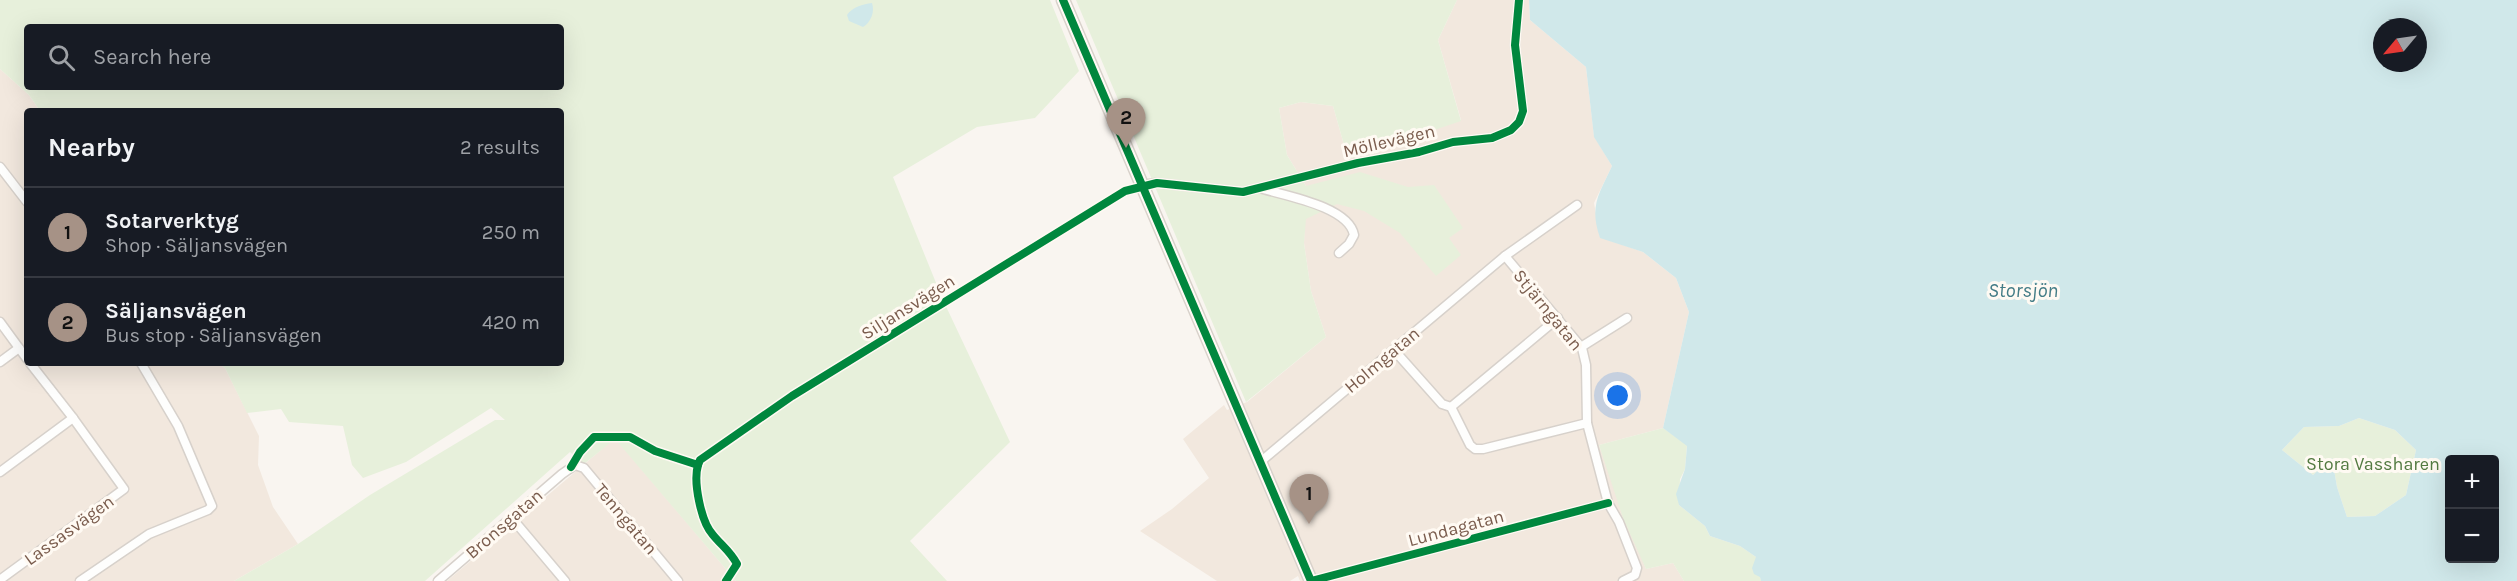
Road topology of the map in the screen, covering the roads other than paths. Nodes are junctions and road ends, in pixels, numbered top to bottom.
1 (1063, 0) edge
2 (1518, 0) edge
3 (0, 167) edge
4 (1142, 185) junction
5 (1263, 189) junction
6 (24, 197) edge
7 (1577, 205) dead end
8 (1339, 253) dead end
9 (1504, 256) junction
10 (1558, 318) junction
11 (1627, 318) dead end
12 (0, 322) edge
13 (1581, 347) junction
14 (19, 348) junction
15 (1394, 350) junction
16 (24, 355) edge
17 (0, 362) edge
18 (32, 366) edge
19 (143, 366) edge
20 (1451, 407) junction
21 (73, 418) junction
22 (1587, 423) junction
23 (1259, 463) junction
24 (571, 467) joint
25 (0, 471) edge
26 (1608, 503) junction
27 (511, 517) junction
28 (449, 578) edge
29 (1, 579) edge
30 (80, 581) edge
31 (438, 581) edge
32 (565, 581) edge
33 (678, 581) edge
34 (1311, 581) edge
35 (1623, 581) edge

1 - 4 street
2 - 5 street, Möllevägen
3 - 6 street
4 - 5 street, Möllevägen
4 - 23 street
5 - 8 street
7 - 9 street, Stjärngatan
9 - 10 street, Stjärngatan
9 - 15 street, Holmgatan
10 - 13 street, Stjärngatan
10 - 20 street
11 - 13 street
12 - 14 street
13 - 22 street, Stjärngatan
14 - 16 street
14 - 17 street
15 - 20 street
15 - 23 street, Holmgatan
18 - 21 street, Lassasvägen
19 - 30 street
20 - 22 street
21 - 25 street
21 - 29 street, Lassasvägen
22 - 26 street, Stjärngatan
23 - 34 street
24 - 27 street, Bronsgatan
24 - 33 street, Tenngatan
26 - 34 street, Lundagatan
26 - 35 street, Stjärngatan
27 - 28 street, Bronsgatan
27 - 32 street
28 - 31 street, Bronsgatan

